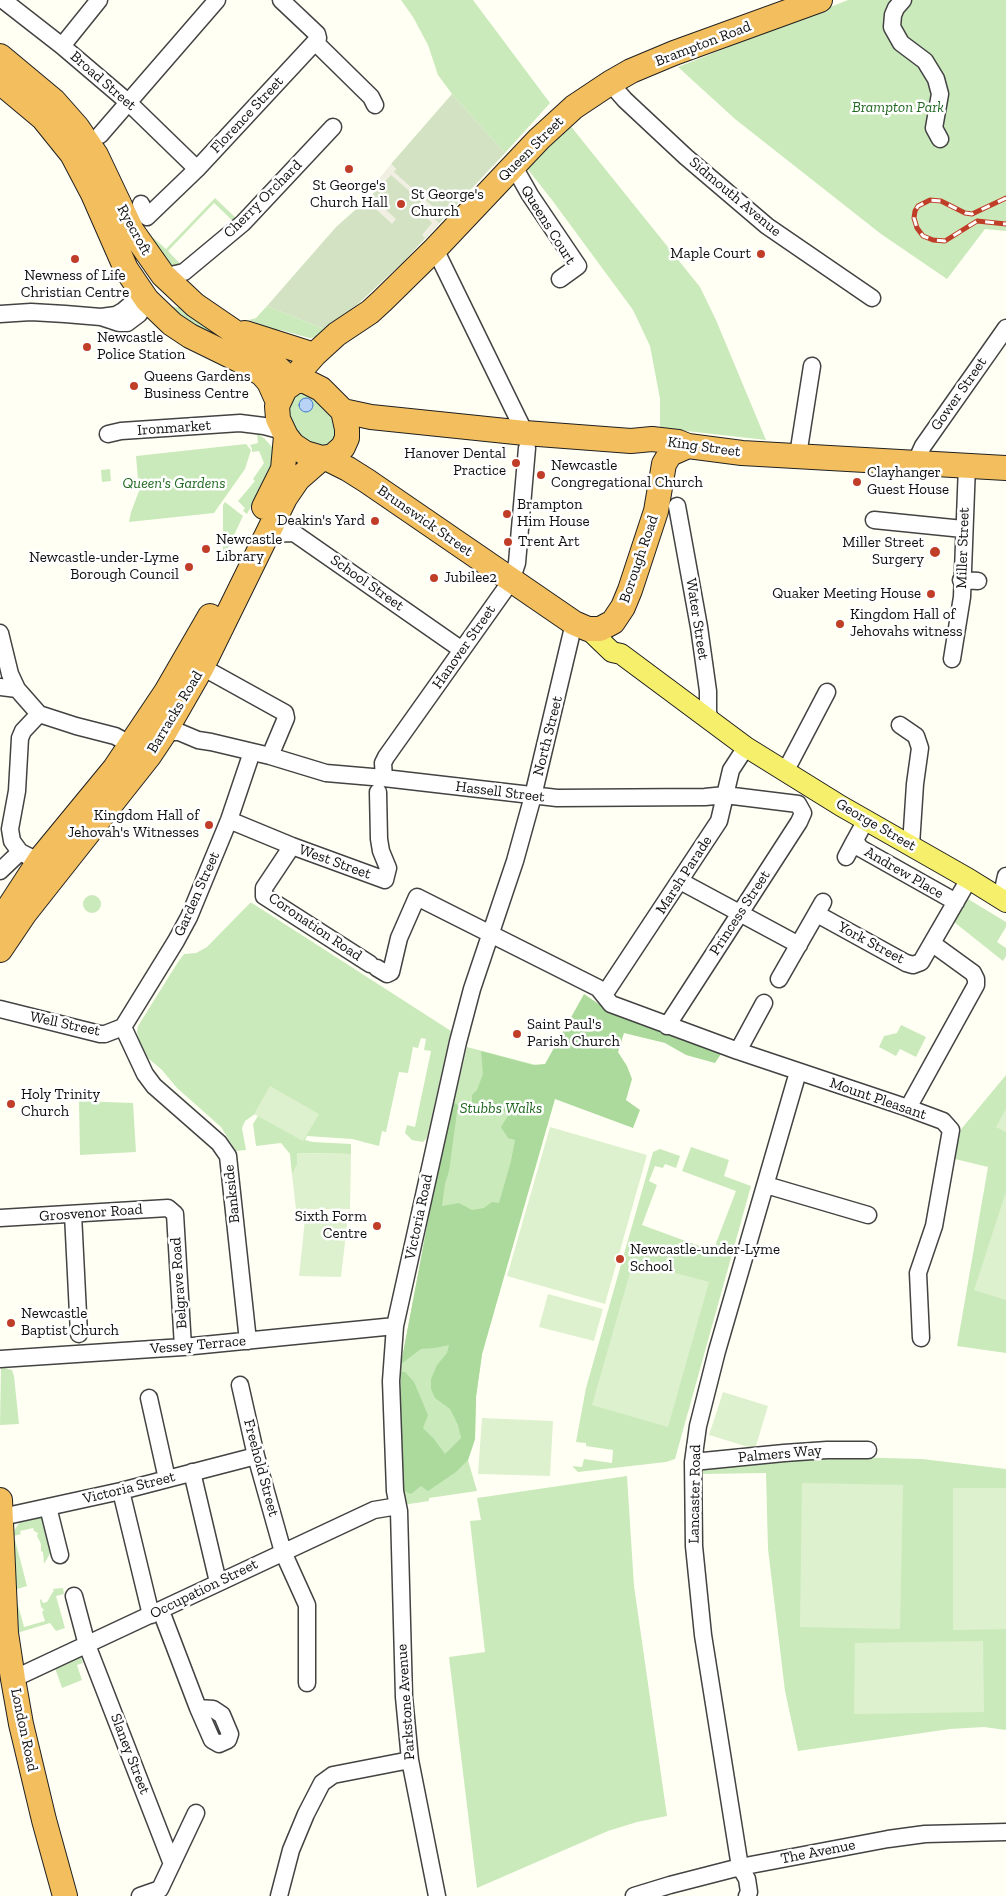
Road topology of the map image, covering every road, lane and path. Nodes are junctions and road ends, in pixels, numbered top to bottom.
1 (3, 0) edge
2 (99, 0) edge
3 (217, 0) edge
4 (281, 0) edge
5 (820, 0) edge
6 (903, 0) edge
7 (315, 42) junction
8 (62, 46) junction
9 (0, 56) edge
10 (0, 82) edge
11 (610, 83) junction
12 (589, 96) joint
13 (129, 103) junction
14 (375, 105) dead end
15 (333, 127) dead end
16 (100, 134) dead end
17 (940, 139) dead end
18 (513, 165) junction
19 (197, 169) junction
20 (141, 204) dead end
21 (132, 231) junction
22 (435, 249) junction
23 (190, 268) junction
24 (126, 269) junction
25 (163, 274) junction
26 (560, 279) dead end
27 (872, 298) dead end
28 (190, 301) junction
29 (147, 308) junction
30 (370, 312) junction
31 (0, 314) edge
32 (101, 317) junction
33 (224, 326) junction
34 (1006, 328) edge
35 (314, 355) junction
36 (812, 366) dead end
37 (295, 381) junction
38 (325, 391) junction
39 (277, 404) junction
40 (343, 411) junction
41 (240, 423) junction
42 (108, 434) dead end
43 (284, 434) junction
44 (526, 440) junction
45 (631, 441) junction
46 (688, 446) junction
47 (798, 455) junction
48 (324, 458) junction
49 (918, 462) junction
50 (664, 464) junction
51 (967, 466) junction
52 (1006, 468) edge
53 (675, 514) dead end
54 (874, 520) dead end
55 (963, 529) junction
56 (275, 533) junction
57 (511, 580) junction
58 (961, 580) junction
59 (978, 581) dead end
60 (594, 626) junction
61 (0, 633) edge
62 (462, 650) junction
63 (952, 659) dead end
64 (202, 667) junction
65 (0, 687) edge
66 (17, 689) junction
67 (827, 692) dead end
68 (186, 697) junction
69 (39, 714) junction
70 (710, 720) junction
71 (900, 725) dead end
72 (163, 735) junction
73 (211, 742) junction
74 (746, 747) junction
75 (140, 750) junction
76 (252, 752) junction
77 (270, 756) junction
78 (785, 772) junction
79 (381, 785) junction
80 (725, 795) junction
81 (533, 796) junction
82 (792, 803) joint
83 (229, 820) junction
84 (866, 820) junction
85 (855, 840) junction
86 (911, 845) junction
87 (292, 846) junction
88 (30, 855) junction
89 (846, 857) dead end
90 (0, 871) edge
91 (1006, 876) edge
92 (970, 879) junction
93 (680, 882) junction
94 (1004, 901) edge
95 (956, 902) junction
96 (740, 914) junction
97 (0, 921) edge
98 (490, 935) junction
99 (932, 944) junction
100 (799, 945) junction
101 (0, 950) edge
102 (779, 979) dead end
103 (604, 996) junction
104 (764, 1003) dead end
105 (4, 1014) edge
106 (667, 1026) junction
107 (123, 1027) junction
108 (738, 1051) junction
109 (798, 1072) junction
110 (908, 1108) junction
111 (766, 1185) junction
112 (175, 1212) joint
113 (73, 1214) junction
114 (868, 1215) dead end
115 (0, 1218) edge
116 (395, 1326) junction
117 (79, 1334) dead end
118 (921, 1338) dead end
119 (244, 1341) junction
120 (184, 1347) junction
121 (0, 1359) edge
122 (240, 1385) dead end
123 (149, 1398) dead end
124 (868, 1450) dead end
125 (256, 1456) junction
126 (693, 1462) junction
127 (192, 1472) junction
128 (167, 1479) junction
129 (120, 1491) junction
130 (398, 1506) junction
131 (48, 1507) junction
132 (1, 1512) edge
133 (283, 1552) junction
134 (60, 1555) dead end
135 (218, 1582) junction
136 (74, 1596) dead end
137 (156, 1613) junction
138 (87, 1645) junction
139 (307, 1684) dead end
140 (6, 1687) edge
141 (198, 1708) dead end
142 (410, 1760) junction
143 (196, 1813) dead end
144 (1006, 1832) edge
145 (172, 1864) junction
146 (740, 1867) junction
147 (49, 1896) edge
148 (65, 1896) edge
149 (140, 1896) edge
150 (279, 1896) edge
151 (437, 1896) edge
152 (634, 1896) edge
153 (740, 1896) edge
154 (747, 1896) edge

1 - 8 street, Broad Street
2 - 8 street
3 - 13 street
4 - 7 street
5 - 11 highway, Brampton Road
6 - 17 street
7 - 14 street
7 - 19 street, Florence Street
8 - 13 street, Broad Street
9 - 21 highway, Ryecroft
10 - 24 highway, Ryecroft
11 - 12 highway, Brampton Road
11 - 27 street, Sidmouth Avenue
12 - 18 highway, Queen Street
13 - 16 street
13 - 19 street, Broad Street
15 - 23 street, Cherry Orchard
18 - 22 highway, Queen Street
18 - 26 street, Queens Court
19 - 20 street, Florence Street
21 - 25 highway, Ryecroft
21 - 29 highway
22 - 30 highway, Queen Street
22 - 44 street
23 - 25 street, Cherry Orchard
23 - 28 street
24 - 29 highway, Ryecroft
24 - 32 street
25 - 28 highway, Ryecroft
28 - 29 highway
28 - 33 highway, Ryecroft
29 - 32 street
29 - 39 highway, Ryecroft
30 - 35 highway, Queen Street
30 - 38 highway, Queen Street
31 - 32 street
33 - 35 highway
33 - 37 highway, Ryecroft
34 - 49 street, Gower Street
35 - 37 highway, Queen Street
36 - 47 street
37 - 38 highway
37 - 39 highway
38 - 40 highway
39 - 41 street, Ironmarket
39 - 43 highway
40 - 44 highway, King Street
40 - 48 highway
41 - 42 street, Ironmarket
41 - 43 street, Ironmarket
43 - 48 highway
43 - 75 highway, Barracks Road
44 - 45 highway, King Street
44 - 57 street, Hanover Street
45 - 46 highway, King Street
45 - 50 highway
46 - 47 highway, King Street
46 - 50 highway
47 - 49 highway, King Street
48 - 56 highway, Barracks Road
48 - 57 highway, Brunswick Street
49 - 51 highway, King Street
50 - 60 highway, Borough Road
51 - 52 highway, King Street
51 - 55 street, Miller Street
53 - 70 street, Water Street
54 - 55 street
55 - 58 street, Miller Street
56 - 62 street, School Street
56 - 64 highway, Barracks Road
57 - 60 highway, Brunswick Street
57 - 62 street, Hanover Street
58 - 59 street
58 - 63 street, Miller Street
60 - 70 main road
60 - 81 street, North Street
61 - 66 street
62 - 79 street, Hanover Street
64 - 68 highway, Barracks Road
64 - 77 street
65 - 66 street
66 - 69 street
67 - 78 street
68 - 72 highway, Barracks Road
68 - 73 street, Hassell Street
69 - 75 street
69 - 88 street
70 - 74 main road
71 - 86 street
72 - 73 street, Hassell Street
72 - 75 highway, Barracks Road
73 - 76 street, Hassell Street
74 - 78 main road, George Street
74 - 80 street, Marsh Parade
75 - 88 highway, Barracks Road
75 - 101 highway, Barracks Road
76 - 77 street, Hassell Street
76 - 83 street, Garden Street
77 - 79 street, Hassell Street
78 - 84 main road, George Street
79 - 81 street, Hassell Street
79 - 87 street, West Street
80 - 81 street, Hassell Street
80 - 82 street, Hassell Street
80 - 93 street, Marsh Parade
81 - 98 street, North Street
82 - 96 street, Princess Street
83 - 87 street, West Street
83 - 107 street, Garden Street
84 - 85 street, Andrew Place
84 - 86 main road, George Street
85 - 89 street, Andrew Place
85 - 95 street, Andrew Place
86 - 92 main road, George Street
87 - 98 street, Coronation Road
88 - 90 street
88 - 97 highway, Barracks Road
91 - 94 street
92 - 94 main road, George Street
92 - 95 street, York Street
93 - 96 street
93 - 103 street, Marsh Parade
95 - 99 street, York Street
96 - 100 street
96 - 106 street, Princess Street
98 - 103 street
98 - 116 street, Victoria Road
99 - 100 street, York Street
99 - 110 street
100 - 102 street, York Street
103 - 106 street, Mount Pleasant
104 - 108 street
105 - 107 street, Well Street
106 - 108 street, Mount Pleasant
107 - 119 street, Bankside
108 - 109 street, Mount Pleasant
109 - 110 street, Mount Pleasant
109 - 111 street, Lancaster Road
110 - 118 street, Mount Pleasant
111 - 114 street
111 - 126 street, Lancaster Road
112 - 113 street, Grosvenor Road
112 - 120 street, Belgrave Road
113 - 115 street, Grosvenor Road
113 - 117 street
116 - 119 street, Vessey Terrace
116 - 130 street, Victoria Road
119 - 120 street, Vessey Terrace
120 - 121 street, Vessey Terrace
122 - 125 street, Freehold Street
123 - 128 street
124 - 126 street, Palmers Way
125 - 127 street, Victoria Street
125 - 133 street, Freehold Street
126 - 146 street, Lancaster Road
127 - 128 street, Victoria Street
127 - 135 street
128 - 129 street, Victoria Street
129 - 131 street, Victoria Street
129 - 137 street
130 - 133 street, Occupation Street
130 - 142 street, Parkstone Avenue
131 - 132 street, Victoria Street
131 - 134 street
132 - 140 highway, London Road
133 - 135 street, Occupation Street
133 - 139 street, Freehold Street
135 - 137 street, Occupation Street
136 - 138 street, Slaney Street
137 - 138 street, Occupation Street
137 - 141 street
138 - 140 street, Occupation Street
138 - 145 street, Slaney Street
140 - 147 highway, London Road
140 - 148 highway, London Road
142 - 150 street
142 - 151 street, Parkstone Avenue
143 - 145 street
144 - 146 street, The Avenue
145 - 149 street
146 - 152 street, The Avenue
146 - 153 street
146 - 154 street

